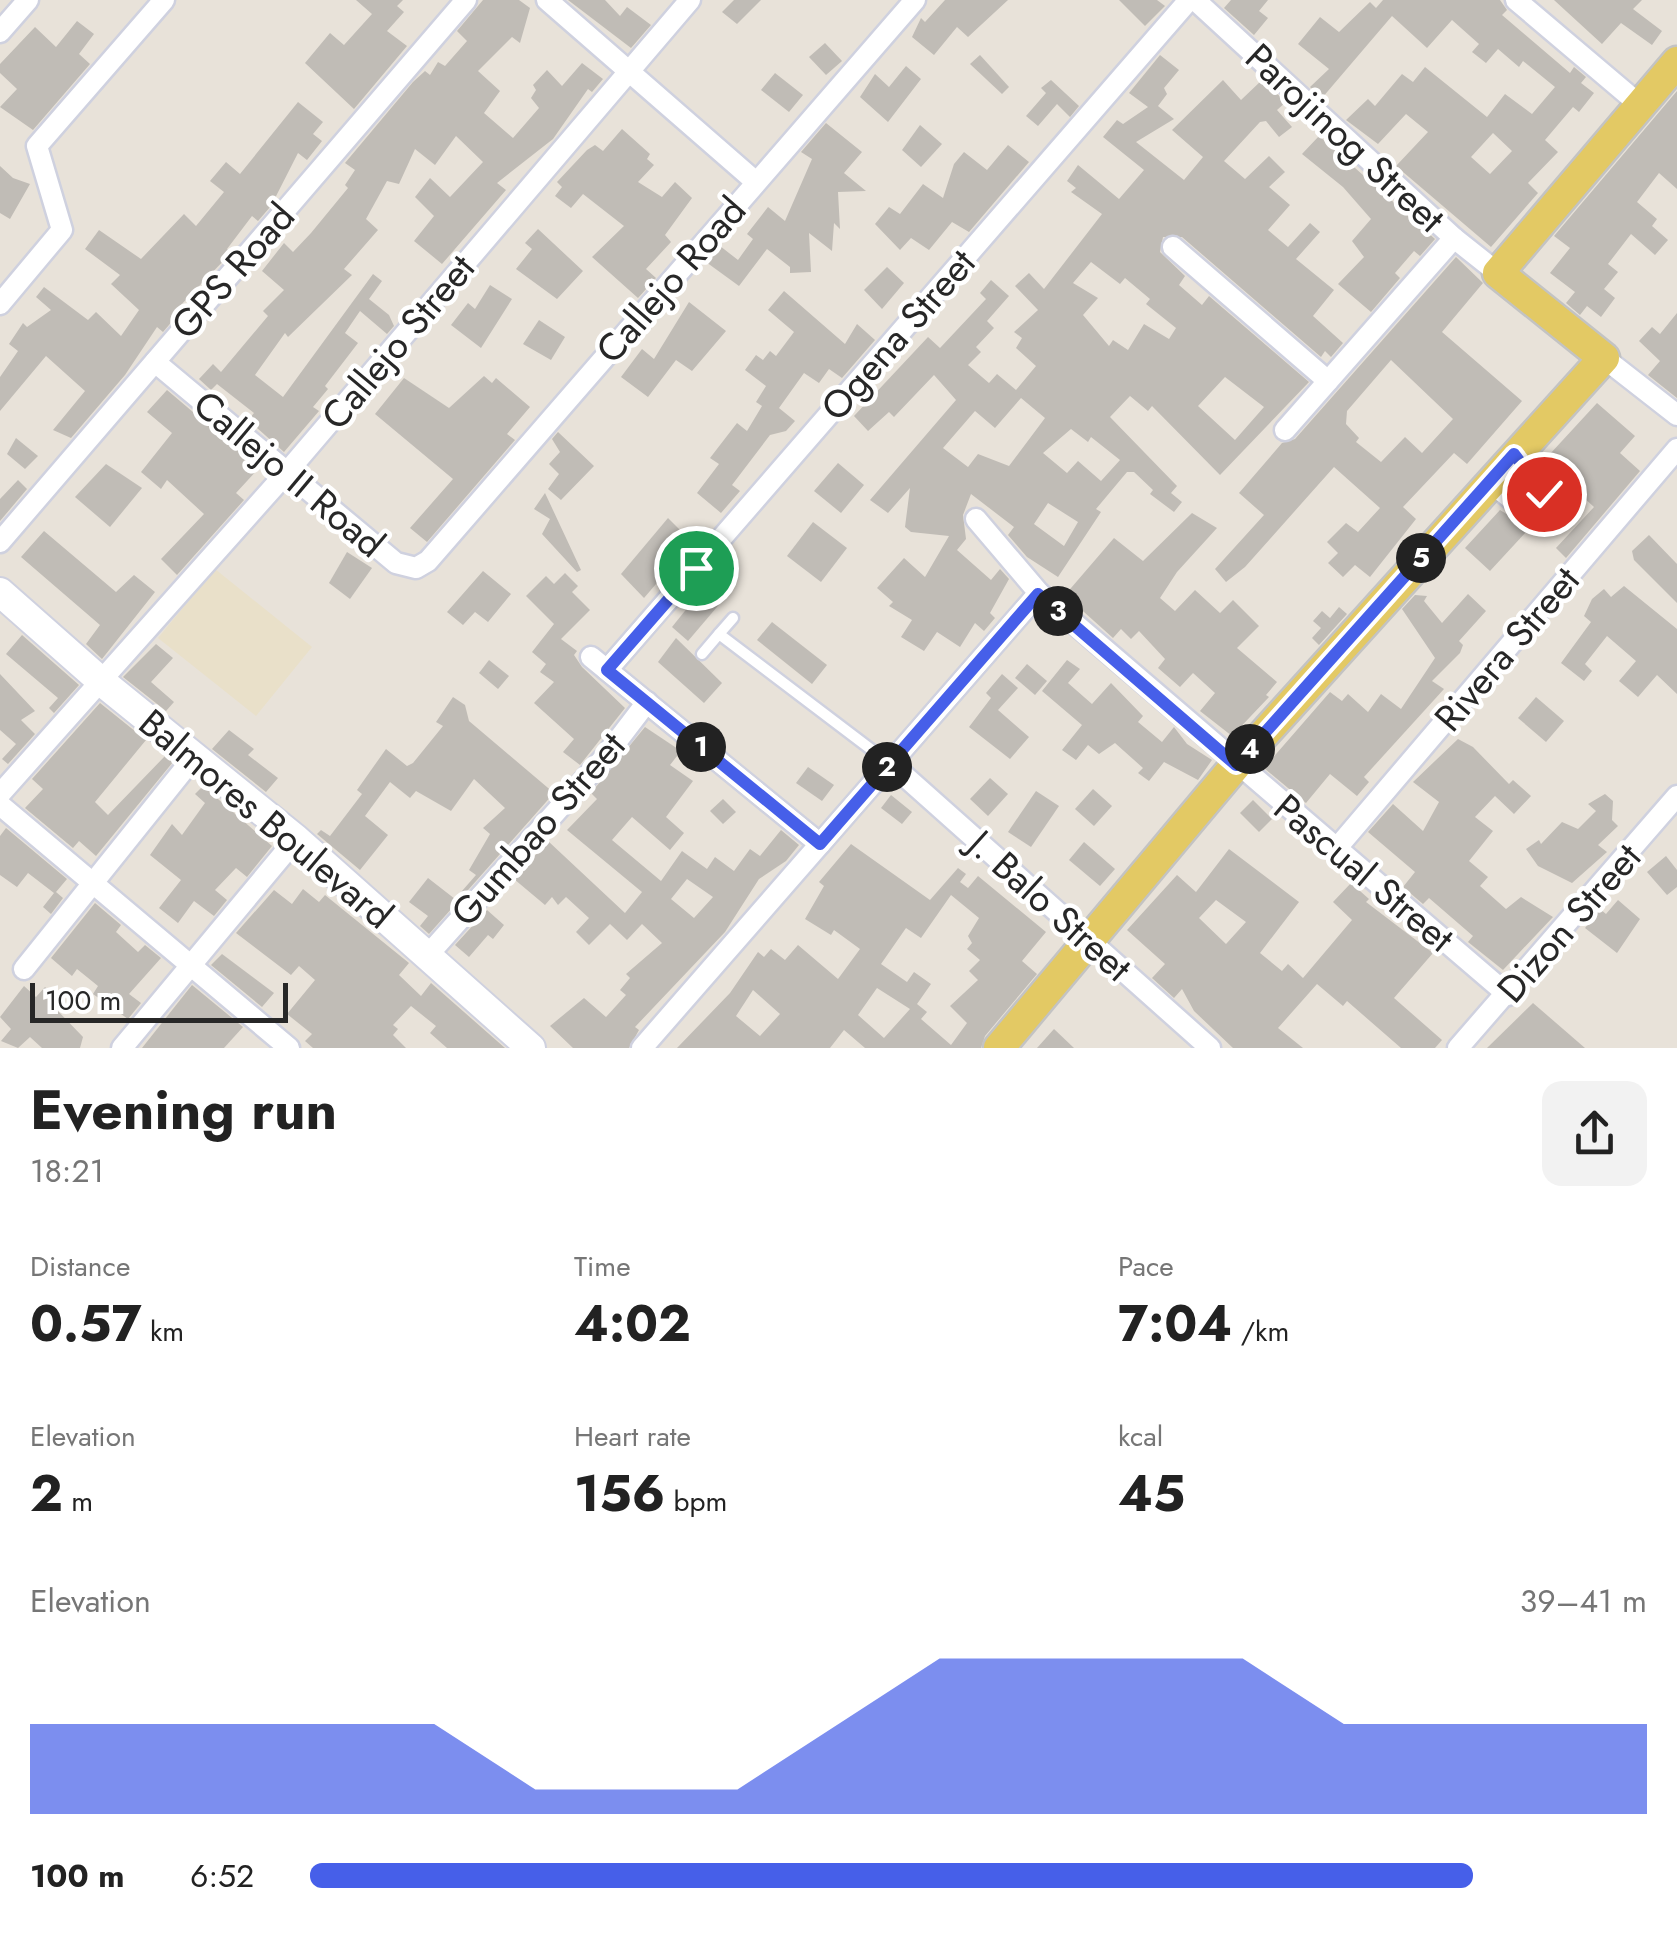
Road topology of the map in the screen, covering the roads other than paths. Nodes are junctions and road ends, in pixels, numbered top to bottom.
1 (28, 0) edge
2 (164, 0) edge
3 (466, 0) edge
4 (546, 0) edge
5 (690, 0) edge
6 (915, 0) edge
7 (1192, 0) edge
8 (1516, 0) edge
9 (0, 32) edge
10 (1677, 62) edge
11 (628, 72) junction
12 (1640, 106) junction
13 (756, 182) junction
14 (1454, 238) junction
15 (1173, 248) dead end
16 (1498, 272) junction
17 (0, 304) edge
18 (1604, 358) junction
19 (155, 362) junction
20 (1328, 381) junction
21 (1677, 415) edge
22 (1285, 430) dead end
23 (1677, 449) edge
24 (1514, 454) junction
25 (288, 471) junction
26 (1486, 486) junction
27 (1543, 498) dead end
28 (1530, 514) dead end
29 (976, 520) dead end
30 (0, 542) edge
31 (428, 562) joint
32 (0, 592) edge
33 (1038, 594) junction
34 (733, 618) dead end
35 (719, 634) junction
36 (702, 654) dead end
37 (102, 682) junction
38 (647, 702) junction
39 (194, 757) junction
40 (890, 763) junction
41 (1236, 765) junction
42 (0, 794) edge
43 (1677, 796) edge
44 (0, 805) edge
45 (296, 839) junction
46 (820, 844) junction
47 (1336, 849) junction
48 (92, 882) junction
49 (1090, 941) junction
50 (427, 956) junction
51 (191, 967) junction
52 (24, 969) dead end
53 (1508, 995) junction
54 (122, 1048) edge
55 (289, 1048) edge
56 (531, 1048) edge
57 (642, 1048) edge
58 (999, 1048) edge
59 (1210, 1048) edge
60 (1458, 1048) edge

1 - 9 street
2 - 17 street
3 - 19 street, GPS Road
4 - 11 street
5 - 11 street, Callejo Street
6 - 13 street, Callejo Road
7 - 14 street, Parojinog Street
7 - 38 street, Ogena Street
8 - 12 street
10 - 12 main road
11 - 13 street
11 - 25 street, Callejo Street
12 - 16 main road
13 - 31 street, Callejo Road
14 - 16 street, Parojinog Street
14 - 20 street
15 - 20 street
16 - 18 main road
18 - 21 street
18 - 24 main road
19 - 25 street, Callejo II Road
19 - 30 street, GPS Road
20 - 22 street
23 - 47 street, Rivera Street
24 - 26 main road
24 - 27 lane
25 - 31 street, Callejo II Road
25 - 37 street, Callejo Street
26 - 28 lane
26 - 41 main road
29 - 33 street, Pascual Street
32 - 37 main road, Balmores Boulevard
33 - 40 street
33 - 41 street, Pascual Street
34 - 35 lane
35 - 36 lane
35 - 40 lane
37 - 39 main road, Balmores Boulevard
37 - 42 street, Callejo Street
38 - 46 street
38 - 50 street, Gumbao Street
39 - 45 main road, Balmores Boulevard
39 - 48 street
40 - 46 street
40 - 49 street, J. Balo Street
41 - 47 street, Pascual Street
41 - 49 main road
43 - 53 street, Dizon Street
44 - 48 street
45 - 50 main road, Balmores Boulevard
45 - 51 street
46 - 57 street
47 - 53 street, Pascual Street
48 - 51 street
48 - 52 street
49 - 58 main road
49 - 59 street, J. Balo Street
50 - 56 main road, Balmores Boulevard
51 - 54 street
51 - 55 street
53 - 60 street, Dizon Street

